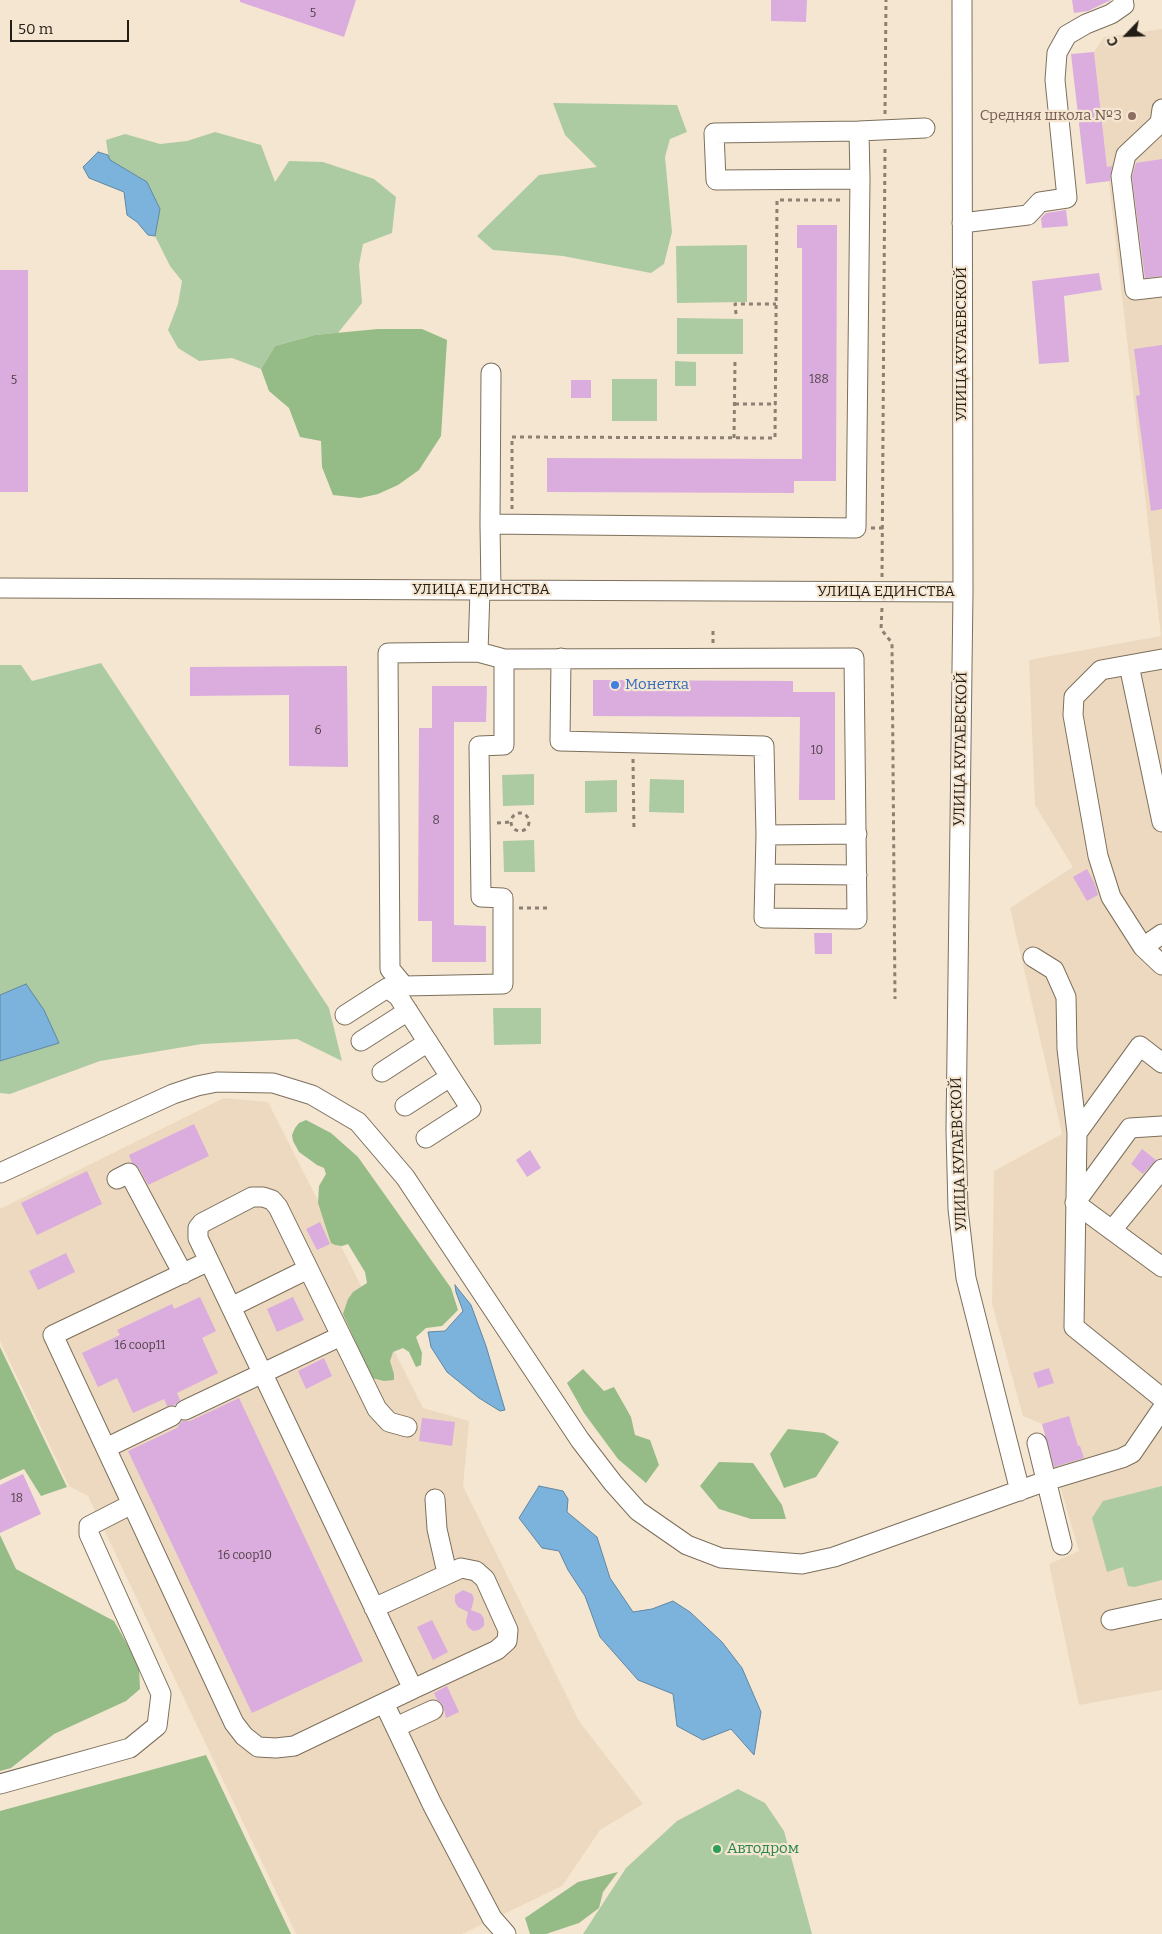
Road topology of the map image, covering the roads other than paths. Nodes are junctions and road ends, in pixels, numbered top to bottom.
1 (962, 0) edge
2 (1123, 0) edge
3 (1161, 119) edge
4 (925, 128) dead end
5 (859, 131) junction
6 (860, 179) junction
7 (962, 223) junction
8 (1162, 287) edge
9 (491, 374) dead end
10 (490, 524) junction
11 (0, 588) edge
12 (485, 590) junction
13 (963, 592) junction
14 (478, 652) junction
15 (561, 658) junction
16 (504, 659) junction
17 (1162, 660) edge
18 (1129, 665) junction
19 (1162, 822) edge
20 (857, 834) junction
21 (766, 835) junction
22 (765, 874) junction
23 (857, 875) junction
24 (1162, 934) edge
25 (1143, 947) junction
26 (1033, 957) dead end
27 (1162, 965) edge
28 (403, 997) junction
29 (344, 1014) dead end
30 (361, 1041) dead end
31 (428, 1042) junction
32 (1162, 1063) edge
33 (382, 1072) dead end
34 (450, 1077) junction
35 (405, 1106) dead end
36 (1162, 1126) edge
37 (1077, 1133) junction
38 (426, 1138) dead end
39 (1162, 1170) edge
40 (0, 1173) edge
41 (116, 1179) dead end
42 (1076, 1203) junction
43 (1112, 1230) junction
44 (209, 1261) junction
45 (1162, 1267) edge
46 (308, 1269) junction
47 (183, 1274) junction
48 (231, 1307) junction
49 (340, 1336) junction
50 (262, 1373) junction
51 (1162, 1398) edge
52 (1162, 1409) edge
53 (407, 1427) dead end
54 (1037, 1443) dead end
55 (106, 1448) junction
56 (1046, 1481) junction
57 (1020, 1491) junction
58 (435, 1499) dead end
59 (132, 1504) junction
60 (1062, 1545) dead end
61 (447, 1573) junction
62 (374, 1608) junction
63 (1162, 1608) edge
64 (1111, 1620) dead end
65 (413, 1689) junction
66 (384, 1703) junction
67 (433, 1710) dead end
68 (396, 1728) junction
69 (0, 1784) edge
70 (506, 1934) edge

1 - 7 street, УЛИЦА КУГАЕВСКОЙ
2 - 7 street
3 - 8 street
4 - 5 street
5 - 6 street
5 - 6 street
6 - 10 street
7 - 13 street, УЛИЦА КУГАЕВСКОЙ
9 - 10 street
10 - 12 street
11 - 12 street, УЛИЦА ЕДИНСТВА
12 - 13 street, УЛИЦА ЕДИНСТВА
12 - 14 street
13 - 57 street, УЛИЦА КУГАЕВСКОЙ
14 - 16 street
14 - 28 street
15 - 16 street
15 - 20 street
15 - 21 street
16 - 28 street
17 - 18 street
18 - 19 street
18 - 25 street
20 - 21 street
20 - 23 street
21 - 22 street
22 - 23 street
22 - 23 street
24 - 25 street
25 - 27 street
26 - 37 street
28 - 29 street
28 - 30 street
28 - 31 street
31 - 33 street
31 - 34 street
32 - 37 street
34 - 35 street
34 - 38 street
36 - 42 street
37 - 42 street
39 - 43 street
40 - 57 street
41 - 47 street
42 - 43 street
42 - 51 street
43 - 45 street
44 - 46 street
44 - 47 street
44 - 48 street
46 - 48 street
46 - 49 street
47 - 55 street
48 - 50 street
49 - 50 street
49 - 53 street
50 - 55 street
50 - 62 street
52 - 56 street
54 - 56 street
55 - 59 street
56 - 57 street
56 - 60 street
58 - 61 street
59 - 66 street
59 - 69 street
61 - 62 street
61 - 65 street
62 - 65 street
63 - 64 street
65 - 66 street
66 - 68 street
67 - 68 street
68 - 70 street

